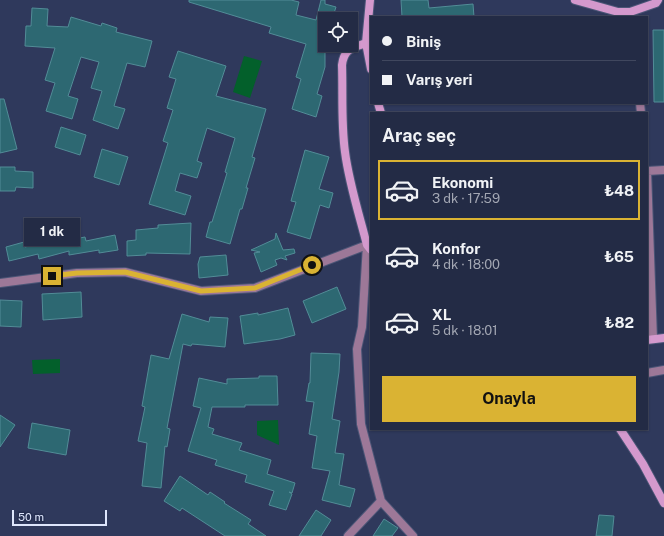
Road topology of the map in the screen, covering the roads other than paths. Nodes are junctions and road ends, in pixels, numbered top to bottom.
1 (370, 0) edge
2 (575, 0) edge
3 (660, 2) edge
4 (630, 14) edge
5 (366, 43) junction
6 (370, 64) edge
7 (664, 170) edge
8 (648, 171) edge
9 (648, 227) edge
10 (369, 248) edge
11 (0, 283) edge
12 (664, 338) edge
13 (650, 340) edge
14 (664, 370) edge
15 (648, 373) edge
16 (621, 430) edge
17 (381, 501) junction
18 (664, 503) edge
19 (348, 536) edge
20 (414, 536) edge

1 - 5 street
2 - 4 street
3 - 4 street
5 - 6 street
5 - 10 street
7 - 8 street
9 - 13 street
10 - 11 street
10 - 17 street
12 - 13 street
14 - 15 street
16 - 18 street
17 - 19 street
17 - 20 street

